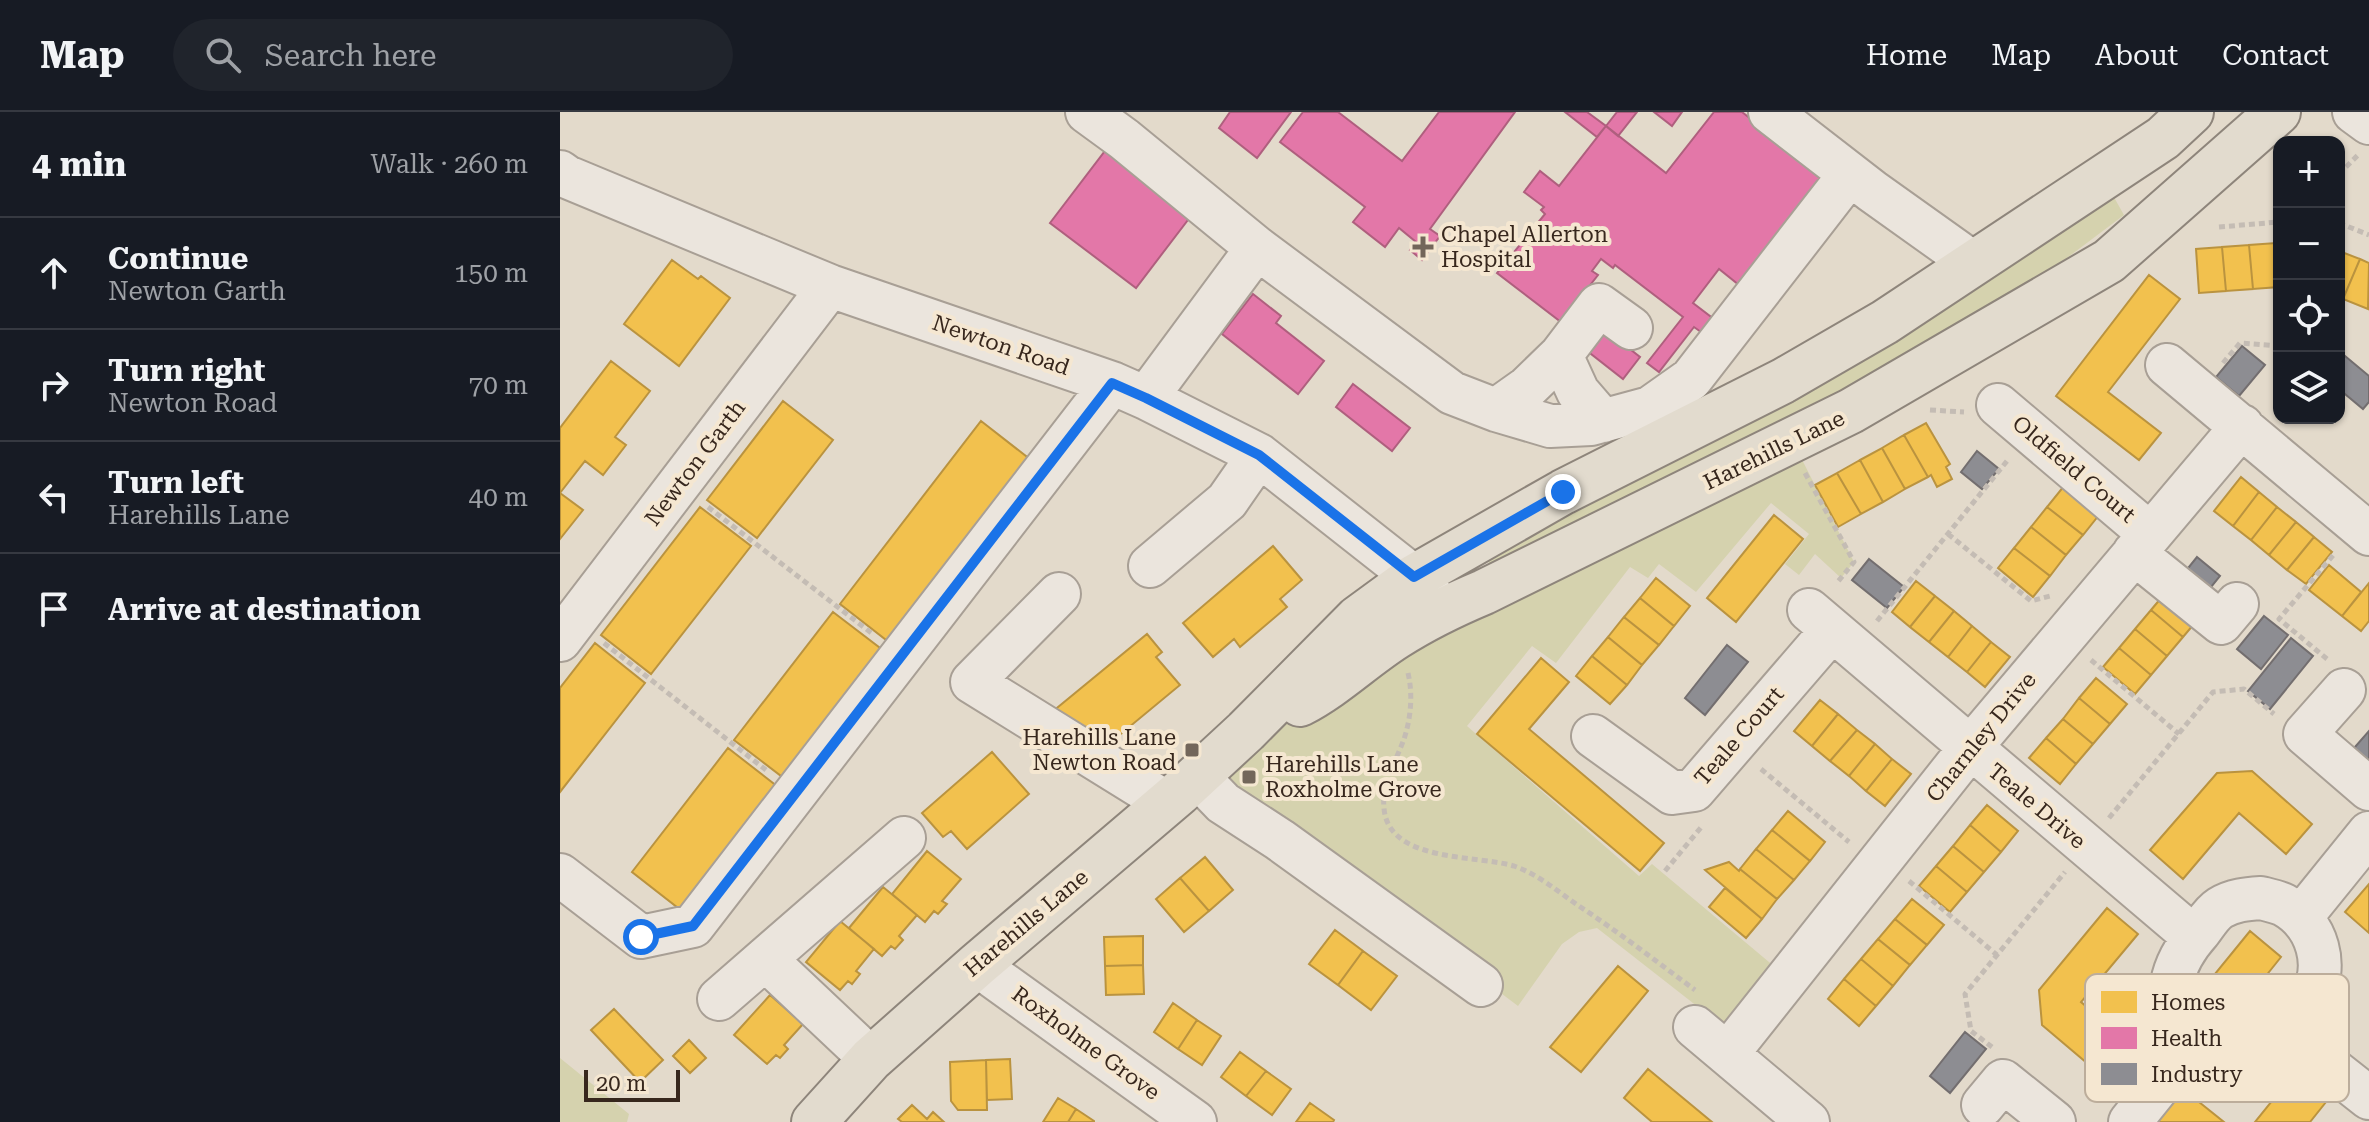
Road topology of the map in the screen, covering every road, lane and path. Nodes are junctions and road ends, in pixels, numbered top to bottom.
1 (1087, 112) edge
2 (1770, 112) edge
3 (2224, 112) edge
4 (2354, 112) edge
5 (2278, 115) edge
6 (2369, 123) edge
7 (2177, 125) edge
8 (560, 172) edge
9 (1850, 174) junction
10 (2273, 222) edge
11 (2345, 225) edge
12 (2219, 227) dead end
13 (2369, 235) edge
14 (1257, 248) junction
15 (1973, 263) junction
16 (830, 286) junction
17 (1631, 328) dead end
18 (2273, 346) edge
19 (1561, 355) junction
20 (2183, 378) joint
21 (1129, 390) junction
22 (1925, 409) dead end
23 (1496, 410) junction
24 (2013, 418) junction
25 (1603, 421) junction
26 (2242, 426) junction
27 (1259, 455) junction
28 (1802, 467) dead end
29 (678, 485) junction
30 (2364, 529) edge
31 (1948, 534) junction
32 (2142, 544) junction
33 (1150, 566) dead end
34 (1414, 577) junction
35 (1059, 594) dead end
36 (2058, 594) dead end
37 (2237, 604) dead end
38 (1443, 609) junction
39 (1827, 625) junction
40 (567, 630) edge
41 (2064, 637) junction
42 (901, 656) junction
43 (1406, 666) dead end
44 (2339, 678) joint
45 (1246, 731) junction
46 (2179, 734) dead end
47 (1593, 736) dead end
48 (1970, 748) junction
49 (1754, 763) dead end
50 (2369, 789) edge
51 (1182, 790) junction
52 (796, 793) junction
53 (1705, 823) dead end
54 (2369, 833) edge
55 (904, 838) dead end
56 (1880, 862) junction
57 (1665, 871) dead end
58 (560, 875) edge
59 (2301, 917) junction
60 (2194, 937) junction
61 (1997, 955) dead end
62 (765, 959) junction
63 (977, 965) junction
64 (2175, 974) edge
65 (2319, 974) edge
66 (1481, 985) dead end
67 (719, 999) dead end
68 (1696, 1009) joint
69 (1728, 1053) junction
70 (871, 1059) junction
71 (2349, 1082) edge
72 (2000, 1084) dead end
73 (2369, 1098) edge
74 (2146, 1102) edge
75 (814, 1122) edge
76 (1195, 1122) edge
77 (1808, 1122) edge
78 (2054, 1122) edge
79 (2130, 1122) edge

1 - 14 street
2 - 9 street
3 - 7 main road
4 - 6 street
5 - 38 main road, Harehills Lane
7 - 15 main road, Harehills Lane
8 - 16 street, Newton Road
9 - 15 street
9 - 25 street
10 - 12 path
11 - 13 path
14 - 21 street
14 - 23 street
15 - 34 main road, Harehills Lane
16 - 21 street, Newton Road
16 - 29 street, Newton Garth
17 - 19 street
18 - 20 path
19 - 23 street
19 - 25 street
20 - 26 street
21 - 27 street, Newton Road
21 - 42 street
22 - 24 path
23 - 25 street
24 - 31 path
24 - 32 street, Oldfield Court
26 - 30 street
26 - 32 street, Charnley Drive
27 - 33 street
27 - 34 street, Newton Road
28 - 39 path
29 - 40 street, Newton Garth
29 - 42 path
30 - 44 path
31 - 36 path
31 - 39 path
32 - 37 street, Oldfield Court
32 - 41 street, Charnley Drive
34 - 38 street, Newton Road
34 - 45 main road, Harehills Lane
35 - 51 street
38 - 45 main road, Harehills Lane
39 - 47 street, Teale Court
39 - 48 street, Teale Drive
40 - 52 path
41 - 46 path
41 - 48 street, Charnley Drive
42 - 52 street
43 - 68 path
44 - 50 street
45 - 51 main road, Harehills Lane
48 - 56 street, Charnley Drive
48 - 60 street, Teale Drive
49 - 56 path
51 - 63 main road, Harehills Lane
51 - 66 street
52 - 58 street
53 - 57 path
54 - 59 street
55 - 62 street
56 - 61 path
56 - 69 street, Charnley Drive
59 - 60 street
59 - 65 street
60 - 64 street
62 - 67 street
62 - 70 street
63 - 70 main road, Harehills Lane
63 - 76 street, Roxholme Grove
68 - 69 street
69 - 77 street
70 - 75 main road, Harehills Lane
71 - 73 street
72 - 78 street
74 - 79 street

